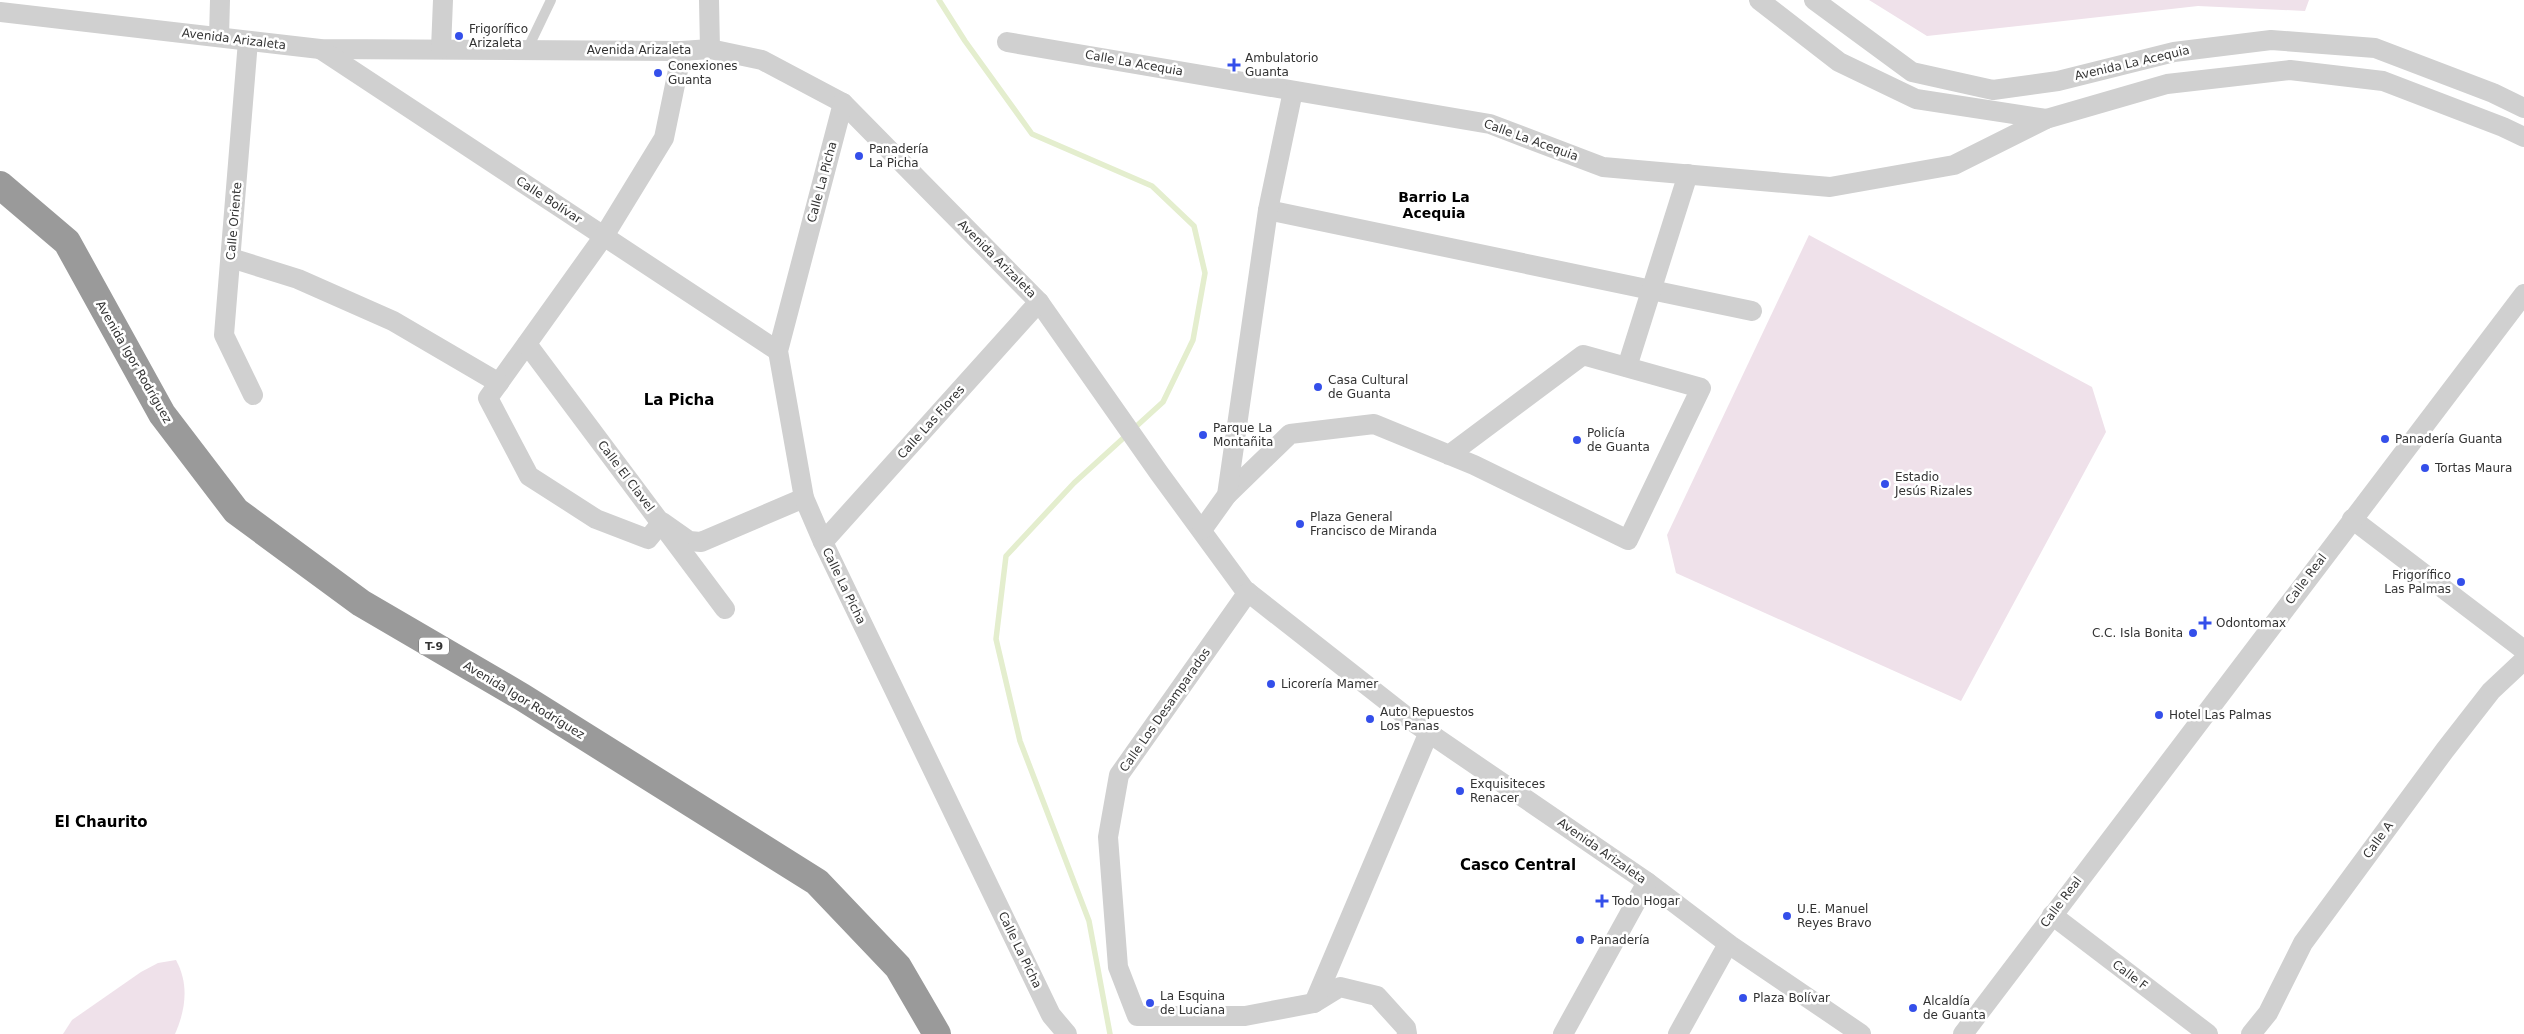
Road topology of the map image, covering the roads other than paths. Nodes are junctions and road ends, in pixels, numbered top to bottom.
1 (220, 0) edge
2 (443, 0) edge
3 (551, 0) edge
4 (709, 0) edge
5 (1759, 0) edge
6 (1814, 0) edge
7 (0, 12) edge
8 (219, 37) junction
9 (248, 41) junction
10 (1007, 42) dead end
11 (320, 49) junction
12 (441, 49) junction
13 (710, 49) junction
14 (527, 50) junction
15 (682, 51) junction
16 (1294, 90) junction
17 (843, 103) junction
18 (2524, 108) edge
19 (2046, 119) junction
20 (2524, 137) edge
21 (1688, 174) junction
22 (0, 185) edge
23 (1268, 210) junction
24 (604, 236) junction
25 (230, 258) junction
26 (1651, 290) junction
27 (2524, 294) edge
28 (1039, 302) junction
29 (1752, 311) dead end
30 (526, 344) junction
31 (778, 351) junction
32 (1627, 367) junction
33 (499, 383) junction
34 (253, 395) dead end
35 (1449, 455) junction
36 (1228, 495) junction
37 (804, 498) junction
38 (2352, 519) junction
39 (662, 522) junction
40 (1202, 530) junction
41 (823, 542) junction
42 (1248, 592) junction
43 (725, 609) dead end
44 (2524, 650) edge
45 (2524, 660) edge
46 (1429, 732) junction
47 (1647, 882) junction
48 (2052, 915) junction
49 (1728, 944) junction
50 (1314, 1003) junction
51 (937, 1034) edge
52 (1067, 1034) edge
53 (1407, 1034) edge
54 (1563, 1034) edge
55 (1678, 1034) edge
56 (1861, 1034) edge
57 (1963, 1034) edge
58 (2208, 1034) edge
59 (2250, 1034) edge

1 - 8 street
2 - 12 street
3 - 14 lane
4 - 13 street
5 - 19 street
6 - 18 street, Avenida La Acequia
7 - 8 street, Avenida Arizaleta
8 - 9 street, Avenida Arizaleta
9 - 11 street, Avenida Arizaleta
9 - 25 street, Calle Oriente
10 - 16 street, Calle La Acequia
11 - 12 street, Avenida Arizaleta
11 - 24 street, Calle Bolívar
12 - 14 street, Avenida Arizaleta
13 - 15 street, Avenida Arizaleta
13 - 17 street, Avenida Arizaleta
14 - 15 street, Avenida Arizaleta
15 - 24 street
16 - 21 street, Calle La Acequia
16 - 23 street
17 - 28 street, Avenida Arizaleta
17 - 31 street, Calle La Picha
19 - 20 street
19 - 21 street, Calle La Acequia
21 - 26 street
22 - 51 highway, Avenida Igor Rodríguez / T-9
23 - 26 street
23 - 36 street
24 - 30 street
24 - 31 street, Calle Bolívar
25 - 33 street
25 - 34 street, Calle Oriente
26 - 29 street
26 - 32 street
27 - 38 street, Calle Real
28 - 40 street, Avenida Arizaleta
28 - 41 street, Calle Las Flores
30 - 33 street
30 - 39 street, Calle El Clavel
31 - 37 street, Calle La Picha
32 - 35 street
32 - 35 street
33 - 39 street
35 - 36 street
36 - 40 street
37 - 39 street
37 - 41 street, Calle La Picha
38 - 44 street
38 - 48 street, Calle Real
39 - 43 street, Calle El Clavel
40 - 42 street, Avenida Arizaleta
41 - 52 street, Calle La Picha
42 - 46 street, Avenida Arizaleta
42 - 50 street, Calle Los Desamparados
45 - 59 street, Calle A
46 - 47 street, Avenida Arizaleta
46 - 50 street
47 - 49 street, Avenida Arizaleta
47 - 54 street
48 - 57 street, Calle Real
48 - 58 street, Calle F
49 - 55 street
49 - 56 street, Avenida Arizaleta
50 - 53 street

